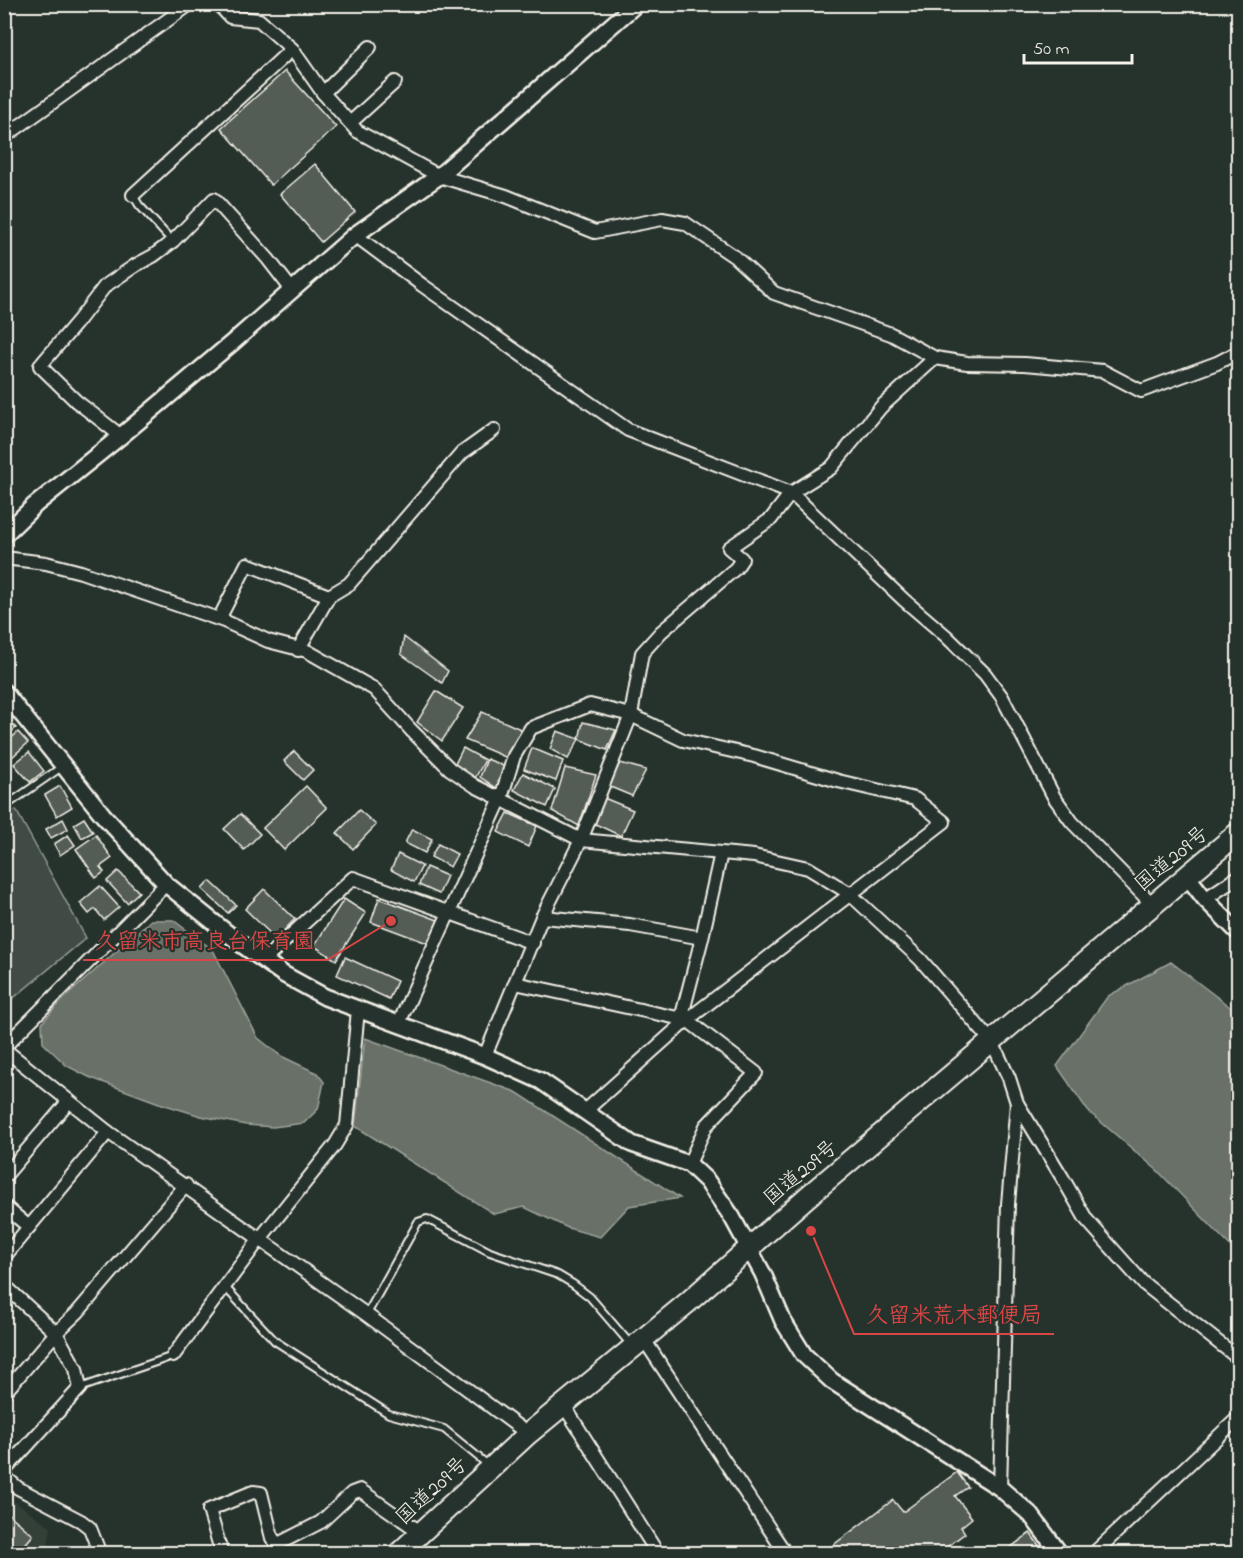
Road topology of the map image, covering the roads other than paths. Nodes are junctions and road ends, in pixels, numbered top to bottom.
1 (190, 4) edge
2 (218, 4) edge
3 (636, 4) edge
4 (370, 47) dead end
5 (292, 49) junction
6 (395, 82) dead end
7 (323, 93) junction
8 (350, 123) junction
9 (4, 137) edge
10 (439, 176) junction
11 (133, 195) joint
12 (355, 236) junction
13 (173, 242) junction
14 (292, 290) junction
15 (1239, 352) edge
16 (935, 358) junction
17 (494, 430) dead end
18 (122, 436) junction
19 (791, 493) junction
20 (4, 535) edge
21 (4, 558) edge
22 (329, 596) junction
23 (219, 619) junction
24 (298, 650) junction
25 (4, 692) edge
26 (631, 715) junction
27 (63, 766) junction
28 (501, 798) junction
29 (4, 807) edge
30 (1239, 833) edge
31 (581, 840) junction
32 (721, 853) junction
33 (1187, 876) junction
34 (1239, 877) edge
35 (166, 884) junction
36 (849, 894) junction
37 (1205, 899) junction
38 (1153, 904) junction
39 (450, 912) junction
40 (542, 917) junction
41 (1239, 933) edge
42 (702, 939) junction
43 (533, 943) junction
44 (264, 960) junction
45 (515, 983) junction
46 (358, 1010) junction
47 (684, 1020) junction
48 (398, 1024) junction
49 (992, 1042) junction
50 (4, 1048) edge
51 (484, 1056) junction
52 (69, 1101) junction
53 (1017, 1103) junction
54 (584, 1112) junction
55 (108, 1132) junction
56 (689, 1164) junction
57 (4, 1177) edge
58 (186, 1185) junction
59 (4, 1206) edge
60 (29, 1227) junction
61 (259, 1240) junction
62 (748, 1248) junction
63 (4, 1257) edge
64 (4, 1285) edge
65 (224, 1286) junction
66 (367, 1315) junction
67 (56, 1333) junction
68 (637, 1342) junction
69 (172, 1356) joint
70 (1239, 1358) edge
71 (80, 1388) junction
72 (4, 1393) edge
73 (563, 1404) junction
74 (1239, 1418) edge
75 (528, 1434) junction
76 (491, 1467) junction
77 (4, 1471) edge
78 (4, 1476) edge
79 (1000, 1488) junction
80 (420, 1532) junction
81 (782, 1548) dead end
82 (402, 1552) edge
83 (100, 1554) edge
84 (222, 1554) edge
85 (658, 1554) edge
86 (1060, 1554) edge
87 (1093, 1554) edge

1 - 9 street
2 - 5 street
3 - 10 street
4 - 7 street
5 - 7 street
5 - 11 street
6 - 8 street
7 - 8 street
8 - 10 street
10 - 12 street
10 - 16 street
11 - 13 lane
12 - 14 street
12 - 19 street
13 - 14 street
13 - 18 street
14 - 18 street
15 - 16 street
16 - 19 street
17 - 22 street
18 - 20 street
19 - 26 street
19 - 38 street
21 - 23 street
22 - 23 street
22 - 24 street
23 - 24 street
24 - 28 street
25 - 27 street
26 - 28 street
26 - 31 street
26 - 36 street
27 - 29 lane
27 - 35 street
28 - 31 street
28 - 39 street
30 - 33 highway, 国道209号
31 - 32 street
31 - 40 street
32 - 36 street
32 - 42 street
33 - 37 street
33 - 38 highway, 国道209号
34 - 37 street
35 - 44 street
35 - 50 street
36 - 47 street
36 - 49 street
37 - 41 street
38 - 49 highway, 国道209号
39 - 43 street
39 - 44 street
39 - 48 street
40 - 42 street
40 - 43 street
42 - 47 street
43 - 45 street
44 - 46 street
45 - 47 street
45 - 51 street
46 - 48 street
46 - 61 street
47 - 54 street
47 - 56 street
48 - 51 street
49 - 53 street
49 - 62 highway, 国道209号
50 - 52 street
51 - 54 street
52 - 55 street
52 - 57 street
53 - 70 street
53 - 79 street
54 - 56 street
55 - 58 street
55 - 60 street
56 - 62 street
58 - 61 street
58 - 67 street
59 - 60 street
60 - 63 street
61 - 65 street
61 - 66 street
62 - 68 highway, 国道209号
62 - 79 street
64 - 67 street
65 - 69 street
65 - 76 lane
66 - 68 lane
66 - 75 street
67 - 71 street
67 - 72 street
68 - 73 highway, 国道209号
68 - 81 street
69 - 71 lane
71 - 77 street
73 - 75 highway, 国道209号
73 - 85 street
74 - 87 street
75 - 76 highway, 国道209号
76 - 80 highway, 国道209号
78 - 83 street
79 - 86 street
80 - 82 highway, 国道209号
80 - 84 street

